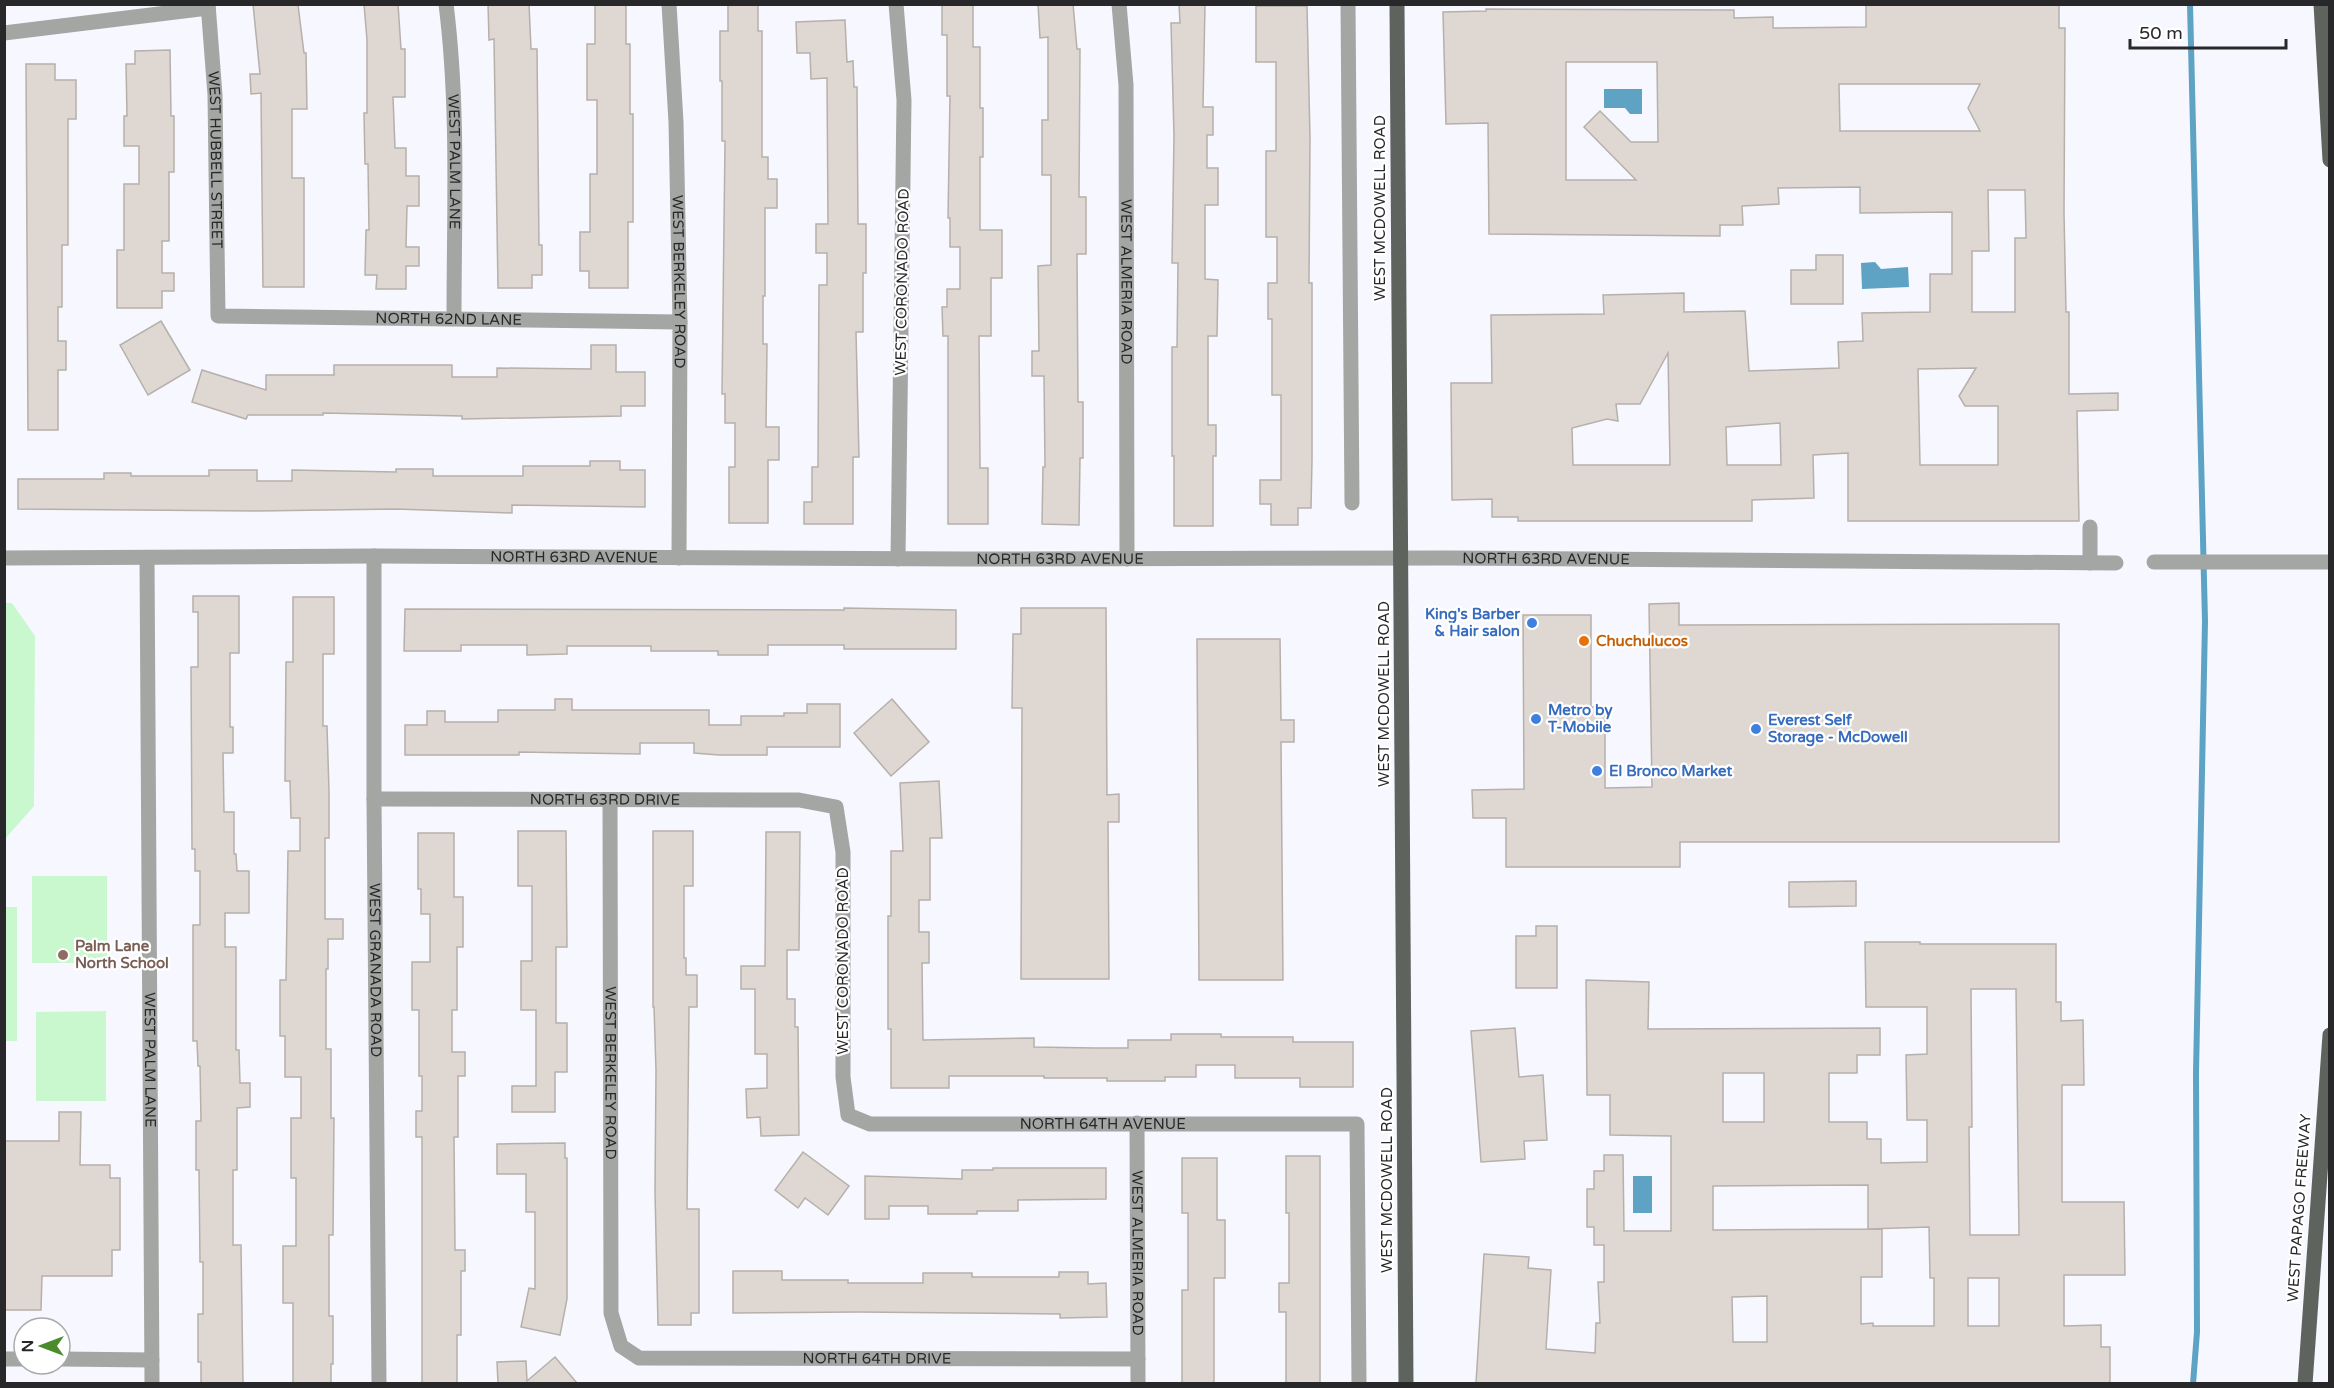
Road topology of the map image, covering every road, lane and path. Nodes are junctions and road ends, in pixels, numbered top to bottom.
1 (446, 4) edge
2 (669, 4) edge
3 (896, 4) edge
4 (1119, 4) edge
5 (1348, 4) edge
6 (1397, 4) edge
7 (2321, 4) edge
8 (208, 6) edge
9 (4, 33) edge
10 (2330, 160) edge
11 (218, 316) joint
12 (454, 317) junction
13 (680, 322) junction
14 (1352, 503) dead end
15 (2090, 527) dead end
16 (374, 556) junction
17 (4, 558) edge
18 (147, 558) junction
19 (678, 558) junction
20 (1400, 558) junction
21 (898, 559) junction
22 (1127, 559) junction
23 (2154, 562) dead end
24 (2330, 562) edge
25 (2090, 563) junction
26 (2116, 563) dead end
27 (374, 799) junction
28 (610, 800) junction
29 (836, 807) joint
30 (2330, 1035) edge
31 (848, 1115) joint
32 (1137, 1123) junction
33 (1357, 1125) joint
34 (621, 1346) joint
35 (72, 1359) edge
36 (1138, 1359) junction
37 (152, 1360) junction
38 (152, 1383) edge
39 (379, 1383) edge
40 (1138, 1383) edge
41 (1359, 1383) edge
42 (1406, 1383) edge
43 (2305, 1383) edge

1 - 12 street, WEST PALM LANE
2 - 13 street, WEST BERKELEY ROAD
3 - 21 street, WEST CORONADO ROAD
4 - 22 street, WEST ALMERIA ROAD
5 - 14 street, WEST MCDOWELL ROAD
6 - 20 main road, WEST MCDOWELL ROAD
7 - 10 main road
8 - 9 street
8 - 11 street, WEST HUBBELL STREET
11 - 12 street, NORTH 62ND LANE
12 - 13 street, NORTH 62ND LANE
13 - 19 street, WEST BERKELEY ROAD
15 - 25 street
16 - 18 street, NORTH 63RD AVENUE
16 - 19 street, NORTH 63RD AVENUE
16 - 27 street, WEST GRANADA ROAD
17 - 18 street, NORTH 63RD AVENUE
18 - 37 street, WEST PALM LANE
19 - 21 street, NORTH 63RD AVENUE
20 - 22 street, NORTH 63RD AVENUE
20 - 25 street, NORTH 63RD AVENUE
20 - 42 main road, WEST MCDOWELL ROAD
21 - 22 street, NORTH 63RD AVENUE
23 - 24 street
25 - 26 street, NORTH 63RD AVENUE
27 - 28 street, NORTH 63RD DRIVE
27 - 39 street, WEST GRANADA ROAD
28 - 29 street, NORTH 63RD DRIVE
28 - 34 street, WEST BERKELEY ROAD
29 - 31 street, WEST CORONADO ROAD
30 - 43 main road, WEST PAPAGO FREEWAY
31 - 32 street, NORTH 64TH AVENUE
32 - 33 street, NORTH 64TH AVENUE
32 - 36 street, WEST ALMERIA ROAD
33 - 41 street, WEST MCDOWELL ROAD
34 - 36 street, NORTH 64TH DRIVE
35 - 37 street
36 - 40 street, WEST ALMERIA ROAD
37 - 38 street, WEST PALM LANE

